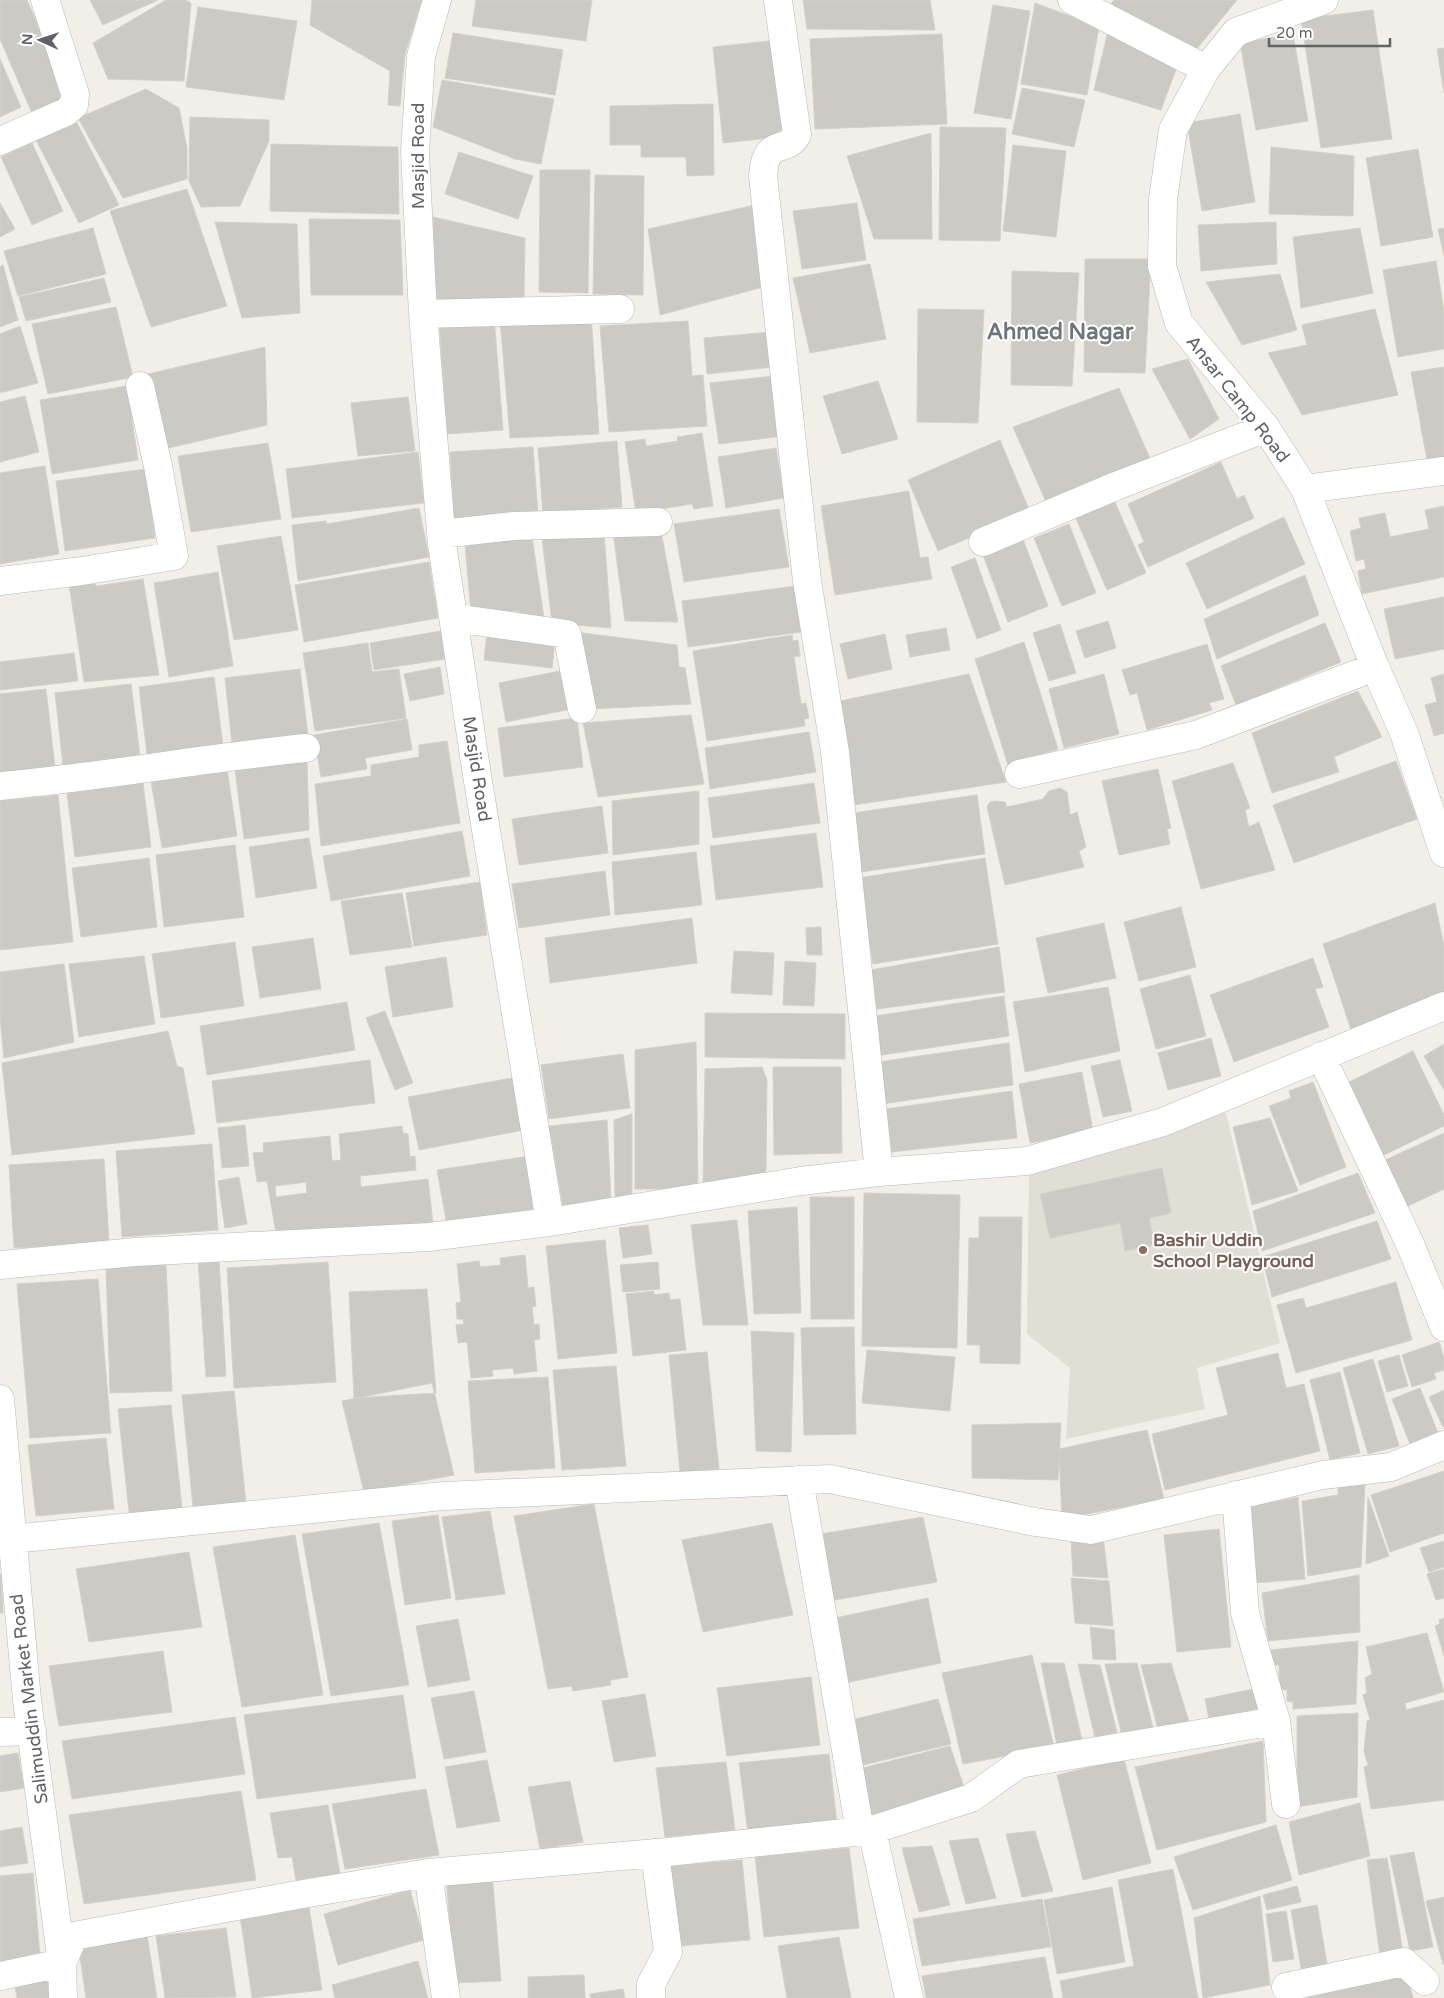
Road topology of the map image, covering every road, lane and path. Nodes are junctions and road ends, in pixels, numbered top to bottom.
1 (45, 0) edge
2 (437, 0) edge
3 (778, 0) edge
4 (1072, 0) edge
5 (1324, 0) edge
6 (1206, 69) junction
7 (0, 141) edge
8 (620, 308) dead end
9 (422, 314) junction
10 (140, 386) dead end
11 (1266, 428) junction
12 (1444, 471) edge
13 (1305, 489) junction
14 (658, 522) dead end
15 (441, 534) junction
16 (983, 542) dead end
17 (0, 581) edge
18 (454, 618) junction
19 (1375, 668) junction
20 (582, 710) dead end
21 (306, 748) dead end
22 (1019, 774) dead end
23 (0, 786) edge
24 (1444, 853) edge
25 (1444, 1006) edge
26 (1321, 1056) junction
27 (879, 1172) junction
28 (550, 1222) junction
29 (0, 1265) edge
30 (1444, 1327) edge
31 (0, 1399) edge
32 (1444, 1445) edge
33 (3, 1467) edge
34 (799, 1480) junction
35 (1236, 1495) junction
36 (12, 1539) junction
37 (1276, 1721) junction
38 (32, 1731) junction
39 (0, 1732) edge
40 (1286, 1804) dead end
41 (866, 1831) junction
42 (655, 1853) junction
43 (428, 1872) junction
44 (62, 1963) junction
45 (0, 1976) edge
46 (1433, 1985) edge
47 (1286, 1987) dead end
48 (63, 1998) edge
49 (446, 1998) edge
50 (651, 1998) edge
51 (909, 1998) edge

1 - 7 street
2 - 9 street, Masjid Road
3 - 27 street
4 - 6 street
5 - 6 street, Ansar Camp Road
6 - 11 street, Ansar Camp Road
8 - 9 street
9 - 15 street, Masjid Road
10 - 17 street
11 - 13 street, Ansar Camp Road
11 - 16 street
12 - 13 street
13 - 19 street, Ansar Camp Road
14 - 15 street
15 - 18 street, Masjid Road
18 - 20 street
18 - 28 street, Masjid Road
19 - 22 street
19 - 24 street, Ansar Camp Road
21 - 23 street
25 - 26 street
26 - 27 street
26 - 30 street
27 - 28 street
28 - 29 street
31 - 33 street, Salimuddin Market Road
32 - 35 street
33 - 36 street, Salimuddin Market Road
34 - 35 street
34 - 36 street
34 - 41 street
35 - 37 street
36 - 38 street, Salimuddin Market Road
37 - 40 street
37 - 41 street
38 - 39 street
38 - 44 street, Salimuddin Market Road
41 - 42 street
41 - 51 street
42 - 43 street
42 - 50 street
43 - 44 street
43 - 49 street
44 - 45 street
44 - 48 street, Salimuddin Market Road
46 - 47 street

